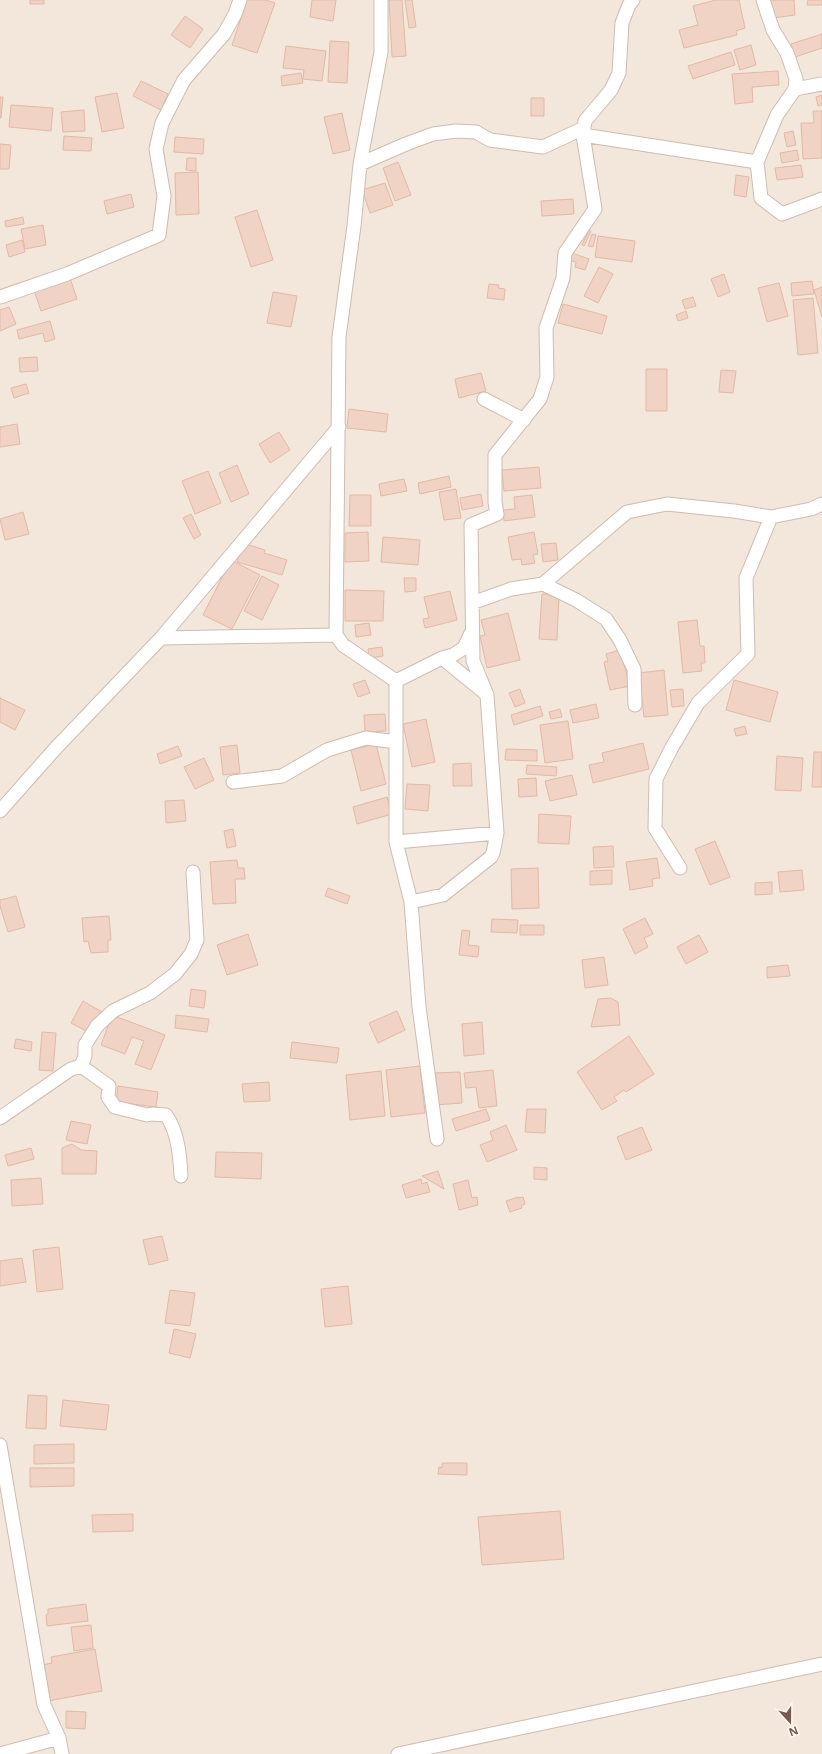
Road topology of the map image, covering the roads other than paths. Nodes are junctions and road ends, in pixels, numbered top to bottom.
1 (240, 0) edge
2 (382, 0) edge
3 (633, 0) edge
4 (764, 0) edge
5 (822, 84) edge
6 (795, 89) junction
7 (584, 132) junction
8 (757, 162) junction
9 (360, 164) junction
10 (822, 199) edge
11 (0, 297) edge
12 (484, 399) dead end
13 (524, 420) junction
14 (338, 427) junction
15 (822, 504) edge
16 (771, 517) junction
17 (543, 584) junction
18 (472, 602) junction
19 (473, 620) junction
20 (336, 635) junction
21 (161, 638) junction
22 (442, 658) junction
23 (396, 681) junction
24 (487, 694) junction
25 (635, 705) dead end
26 (396, 742) junction
27 (233, 782) dead end
28 (0, 811) edge
29 (497, 833) junction
30 (396, 842) junction
31 (680, 868) dead end
32 (193, 872) dead end
33 (411, 902) junction
34 (81, 1066) junction
35 (0, 1118) edge
36 (436, 1139) dead end
37 (181, 1176) dead end
38 (0, 1445) edge
39 (822, 1664) edge
40 (59, 1738) junction
41 (0, 1754) edge
42 (62, 1754) edge
43 (398, 1754) edge

1 - 11 street
2 - 9 street
3 - 7 street
4 - 6 street
5 - 6 street
6 - 8 street
7 - 8 street
7 - 9 street
7 - 13 street
8 - 10 street
9 - 14 street
12 - 13 street
13 - 18 street
14 - 20 street
14 - 21 street
15 - 16 street
16 - 17 street
16 - 31 street
17 - 18 street
17 - 25 street
18 - 19 street
19 - 22 street
19 - 24 street
20 - 21 street
20 - 23 street
21 - 28 street
22 - 23 street
22 - 24 street
23 - 26 street
24 - 29 street
26 - 27 street
26 - 30 street
29 - 30 street
29 - 33 street
30 - 33 street
32 - 34 street
33 - 36 street
34 - 35 street
34 - 37 street
38 - 40 street
39 - 43 street
40 - 41 street
40 - 42 street

